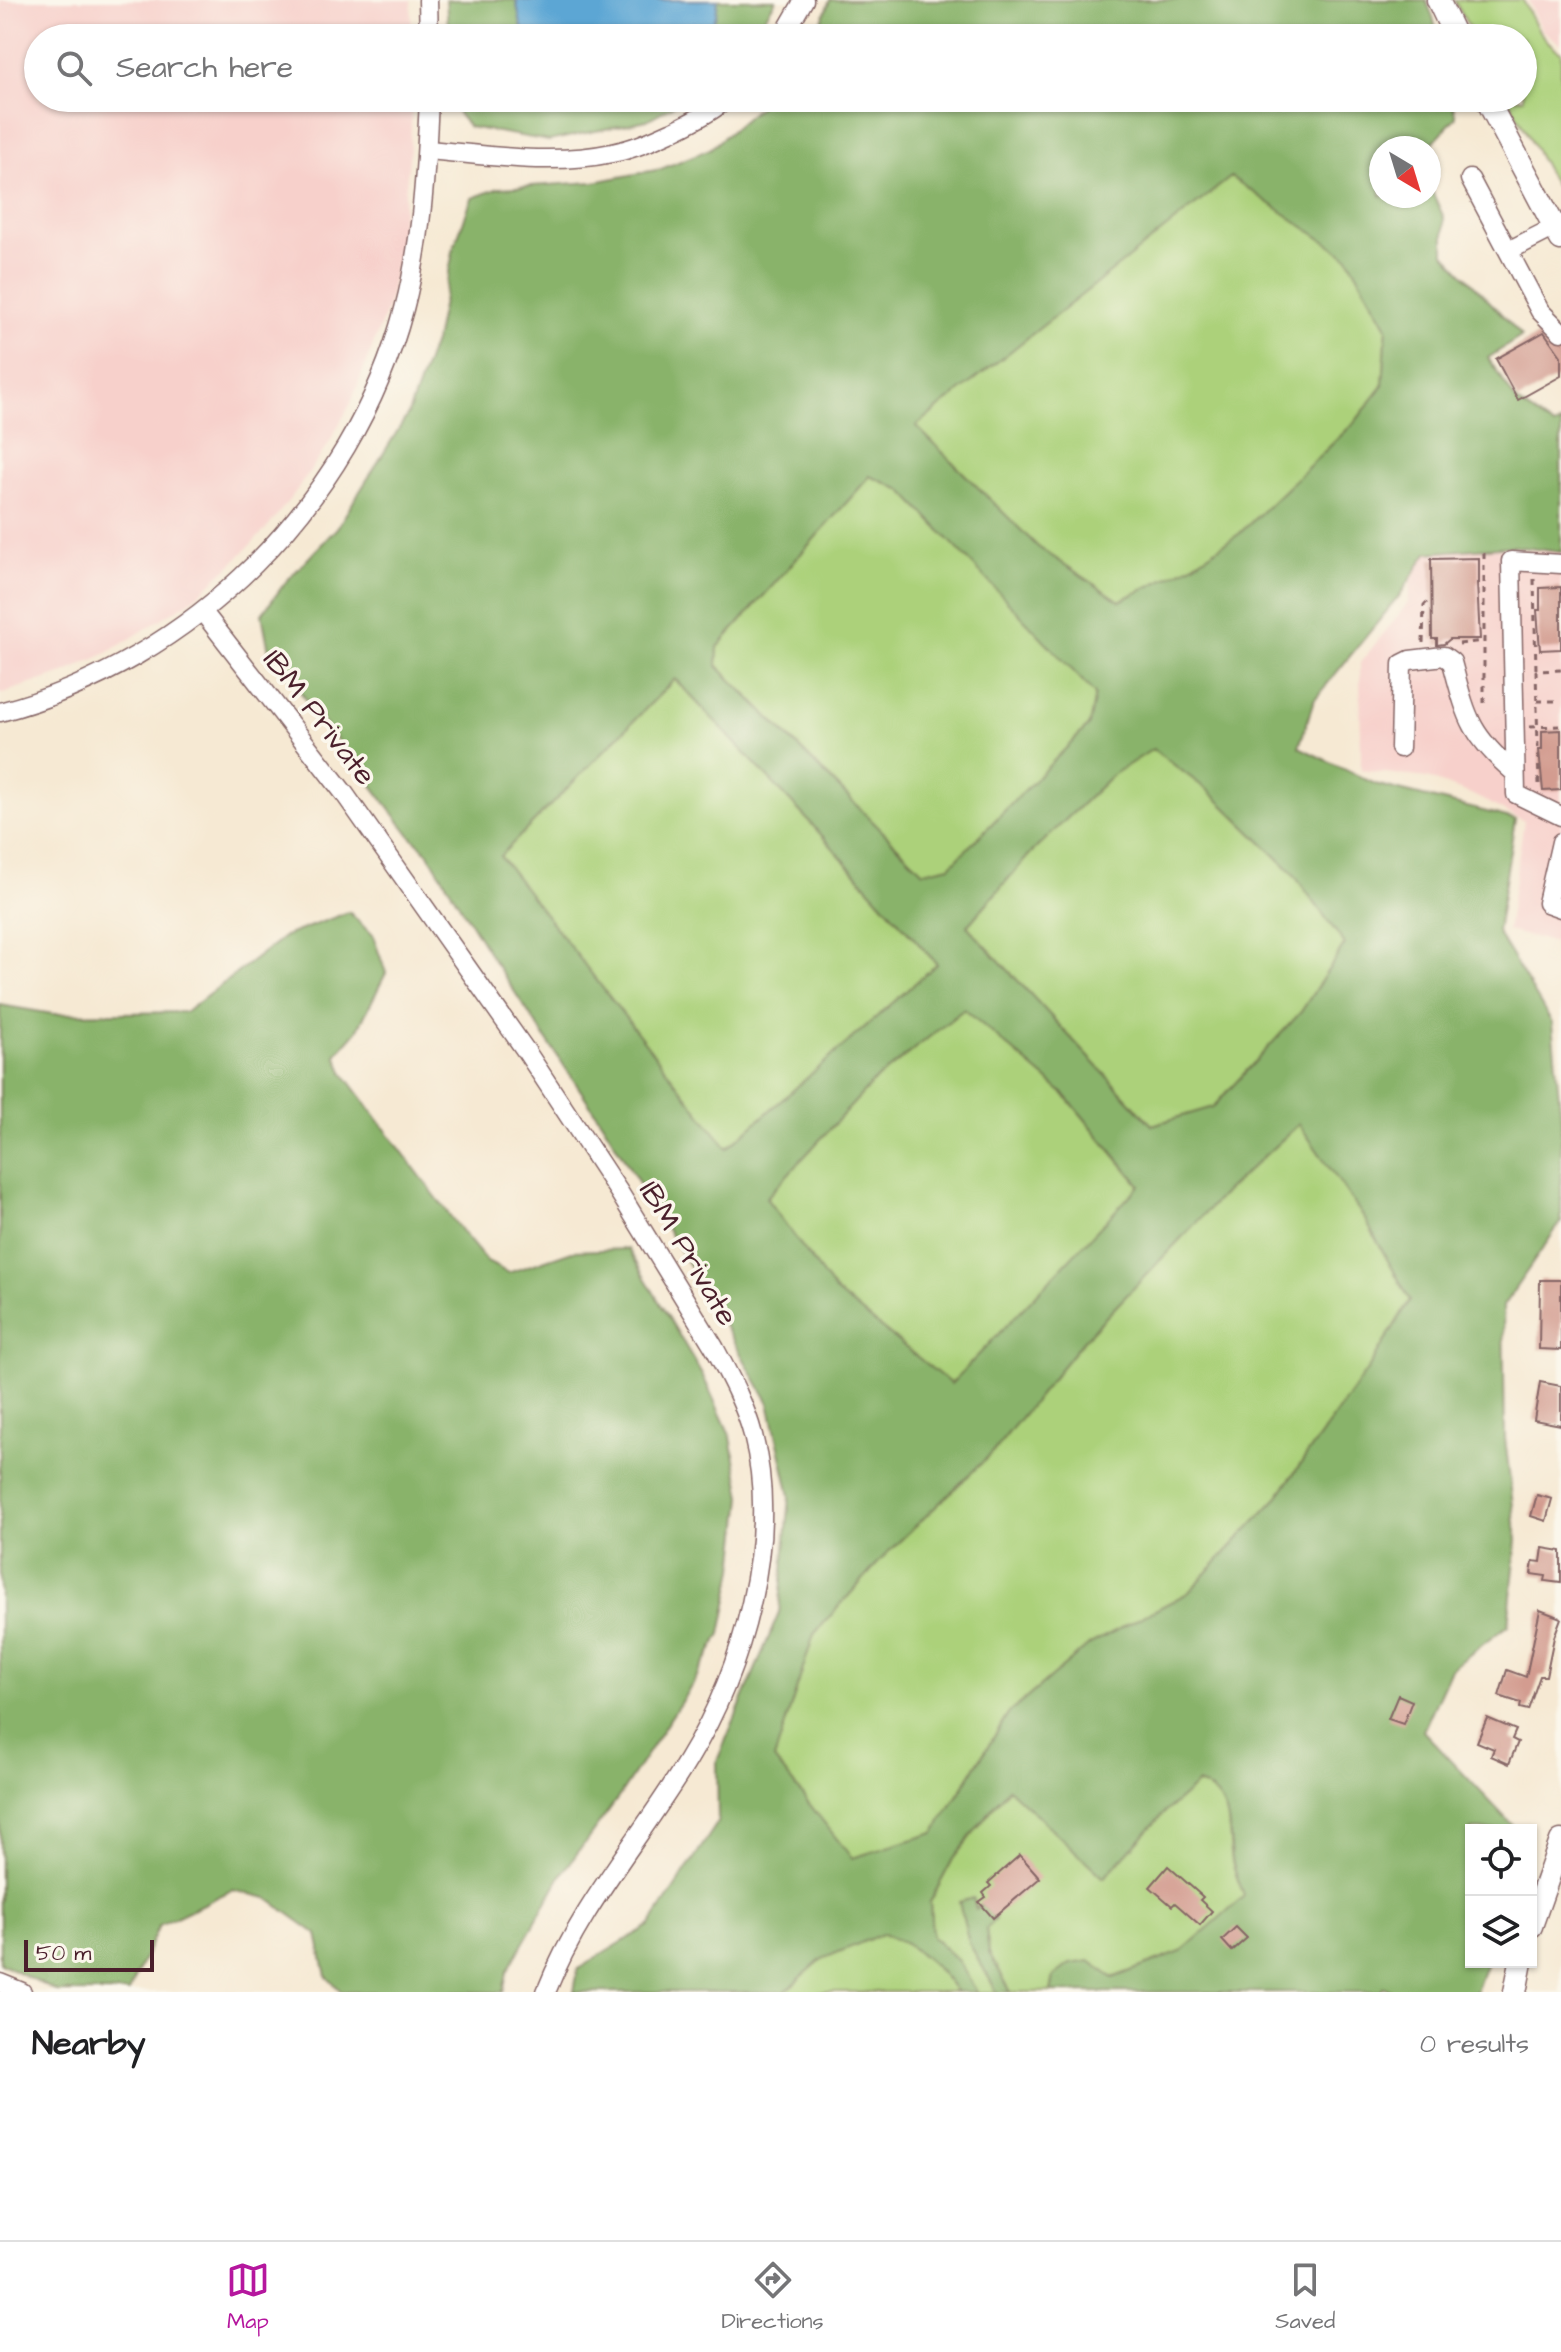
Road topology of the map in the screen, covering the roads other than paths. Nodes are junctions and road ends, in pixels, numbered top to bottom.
1 (428, 0) edge
2 (804, 0) edge
3 (1438, 0) edge
4 (429, 24) edge
5 (790, 24) edge
6 (1449, 24) edge
7 (428, 112) edge
8 (706, 112) edge
9 (1494, 112) edge
10 (427, 150) junction
11 (1470, 179) dead end
12 (1559, 230) edge
13 (1510, 250) junction
14 (1561, 332) edge
15 (1561, 564) edge
16 (203, 612) junction
17 (0, 712) edge
18 (1400, 748) dead end
19 (1515, 773) junction
20 (1561, 816) edge
21 (1561, 842) edge
22 (1561, 908) edge
23 (1561, 1841) edge
24 (1537, 1909) edge
25 (1520, 1968) edge
26 (0, 1983) edge
27 (22, 1992) edge
28 (546, 1992) edge
29 (1515, 1992) edge

1 - 4 street
2 - 5 street
3 - 6 main road
7 - 10 street
8 - 10 street
9 - 12 main road
10 - 16 street
11 - 13 street
12 - 13 street
13 - 14 street
15 - 19 street
16 - 17 street
16 - 28 street, IBM Private
18 - 19 street
19 - 20 street
21 - 22 street
23 - 24 main road
25 - 29 main road
26 - 27 street

